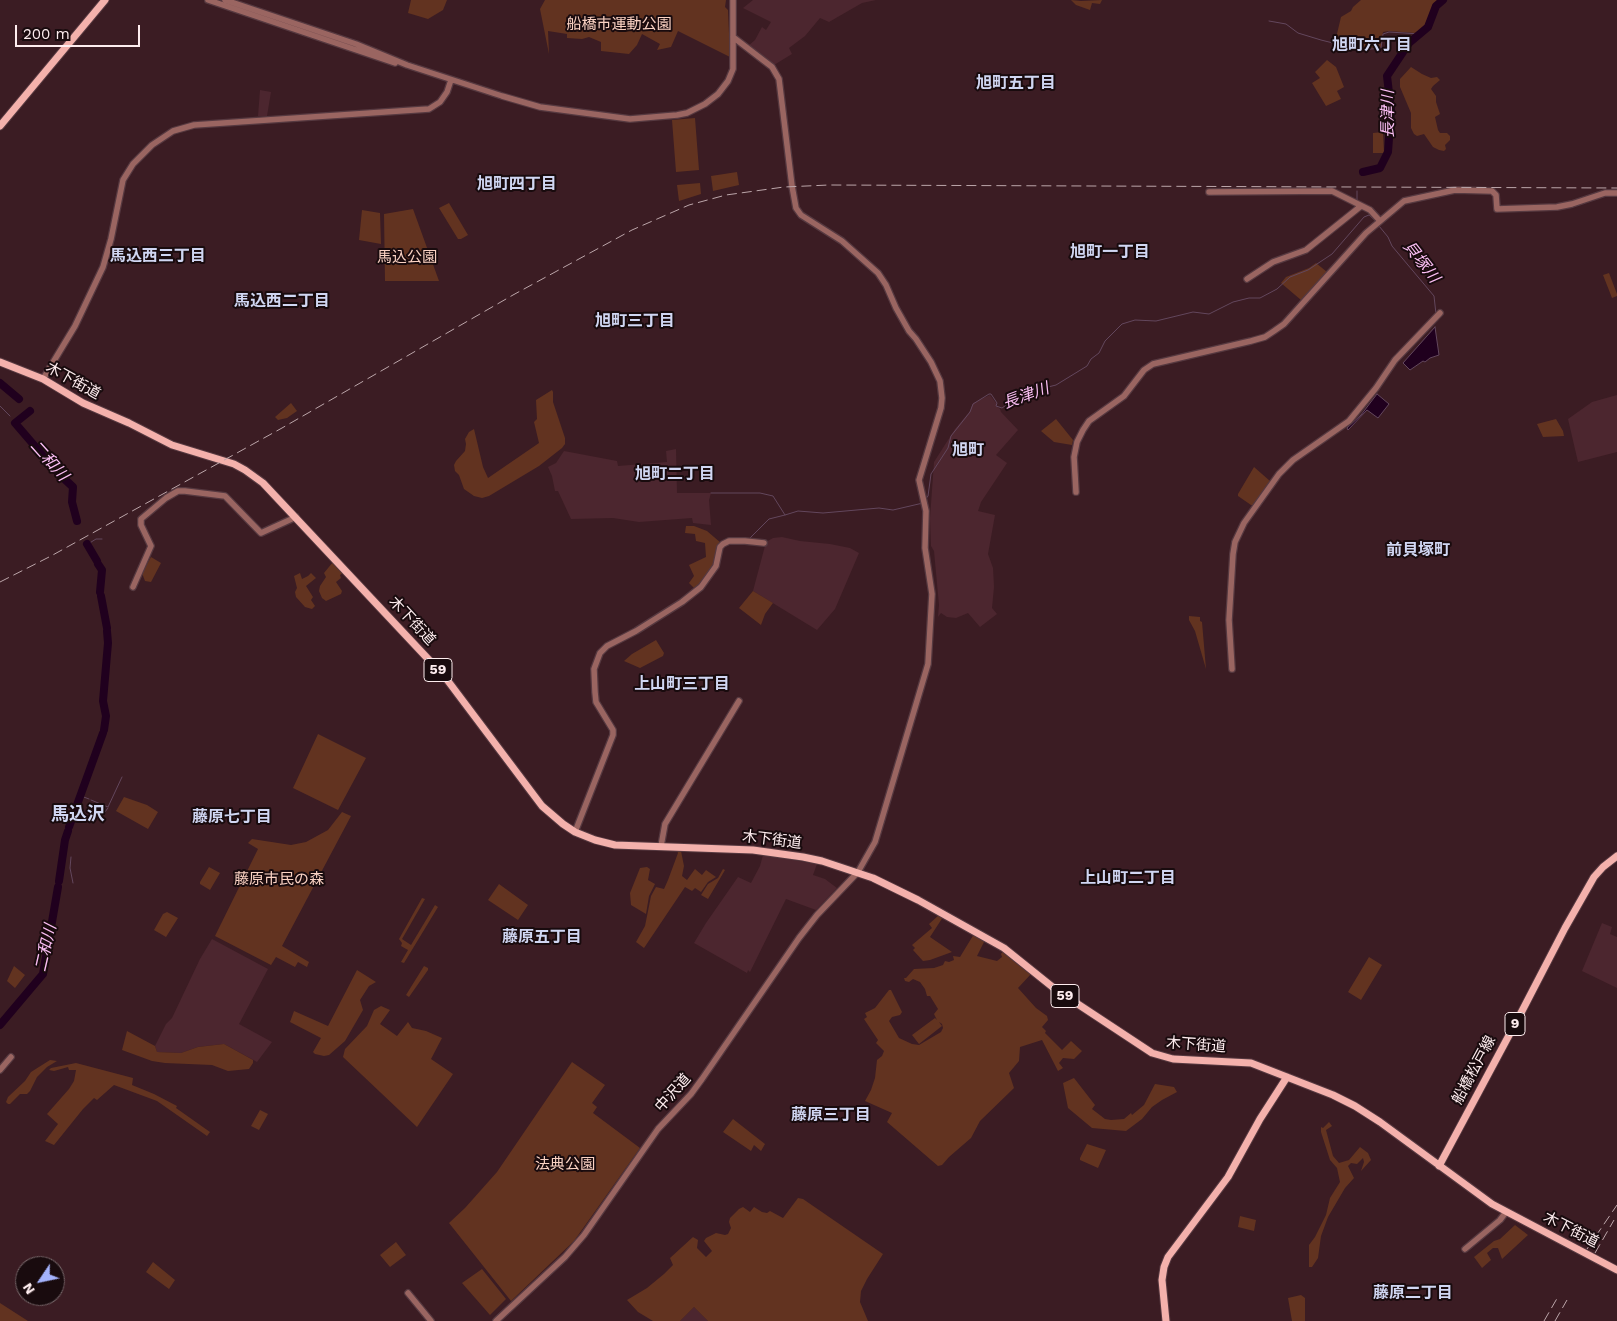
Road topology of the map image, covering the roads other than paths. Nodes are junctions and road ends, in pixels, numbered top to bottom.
1 (105, 0) edge
2 (208, 0) edge
3 (225, 0) edge
4 (733, 0) edge
5 (733, 37) junction
6 (407, 65) junction
7 (451, 80) junction
8 (0, 126) edge
9 (1209, 192) dead end
10 (1617, 192) edge
11 (1361, 206) junction
12 (1380, 221) junction
13 (1247, 279) dead end
14 (1440, 313) dead end
15 (0, 362) edge
16 (43, 379) junction
17 (1076, 492) dead end
18 (296, 518) junction
19 (764, 543) dead end
20 (133, 587) dead end
21 (1232, 669) dead end
22 (739, 701) dead end
23 (575, 832) junction
24 (661, 846) junction
25 (1617, 856) edge
26 (1617, 862) edge
27 (858, 872) junction
28 (1591, 883) junction
29 (11, 1057) dead end
30 (0, 1070) edge
31 (1287, 1077) junction
32 (1439, 1166) junction
33 (1506, 1212) junction
34 (1465, 1249) dead end
35 (1617, 1270) edge
36 (408, 1293) dead end
37 (431, 1321) edge
38 (496, 1321) edge
39 (1166, 1321) edge

1 - 8 main road
2 - 6 street
3 - 6 street
4 - 5 street
5 - 7 street
5 - 27 street, 中沢道
6 - 7 street
7 - 16 street
9 - 11 street
10 - 12 street
11 - 12 street
11 - 13 street
12 - 17 street
14 - 21 street
15 - 16 main road, 木下街道 / 59
16 - 18 main road, 木下街道 / 59
18 - 20 street
18 - 23 main road, 木下街道 / 59
19 - 23 street
22 - 24 street
23 - 24 main road, 木下街道 / 59
24 - 27 main road, 木下街道 / 59
25 - 28 main road, 船橋松戸線 / 9
26 - 28 main road, 船橋松戸線 / 9
27 - 31 main road, 木下街道 / 59
27 - 38 street, 中沢道
28 - 32 main road, 船橋松戸線 / 9
29 - 30 street
31 - 32 main road, 木下街道
31 - 39 main road
32 - 33 main road, 木下街道
33 - 34 street
33 - 35 main road, 木下街道
36 - 37 street

